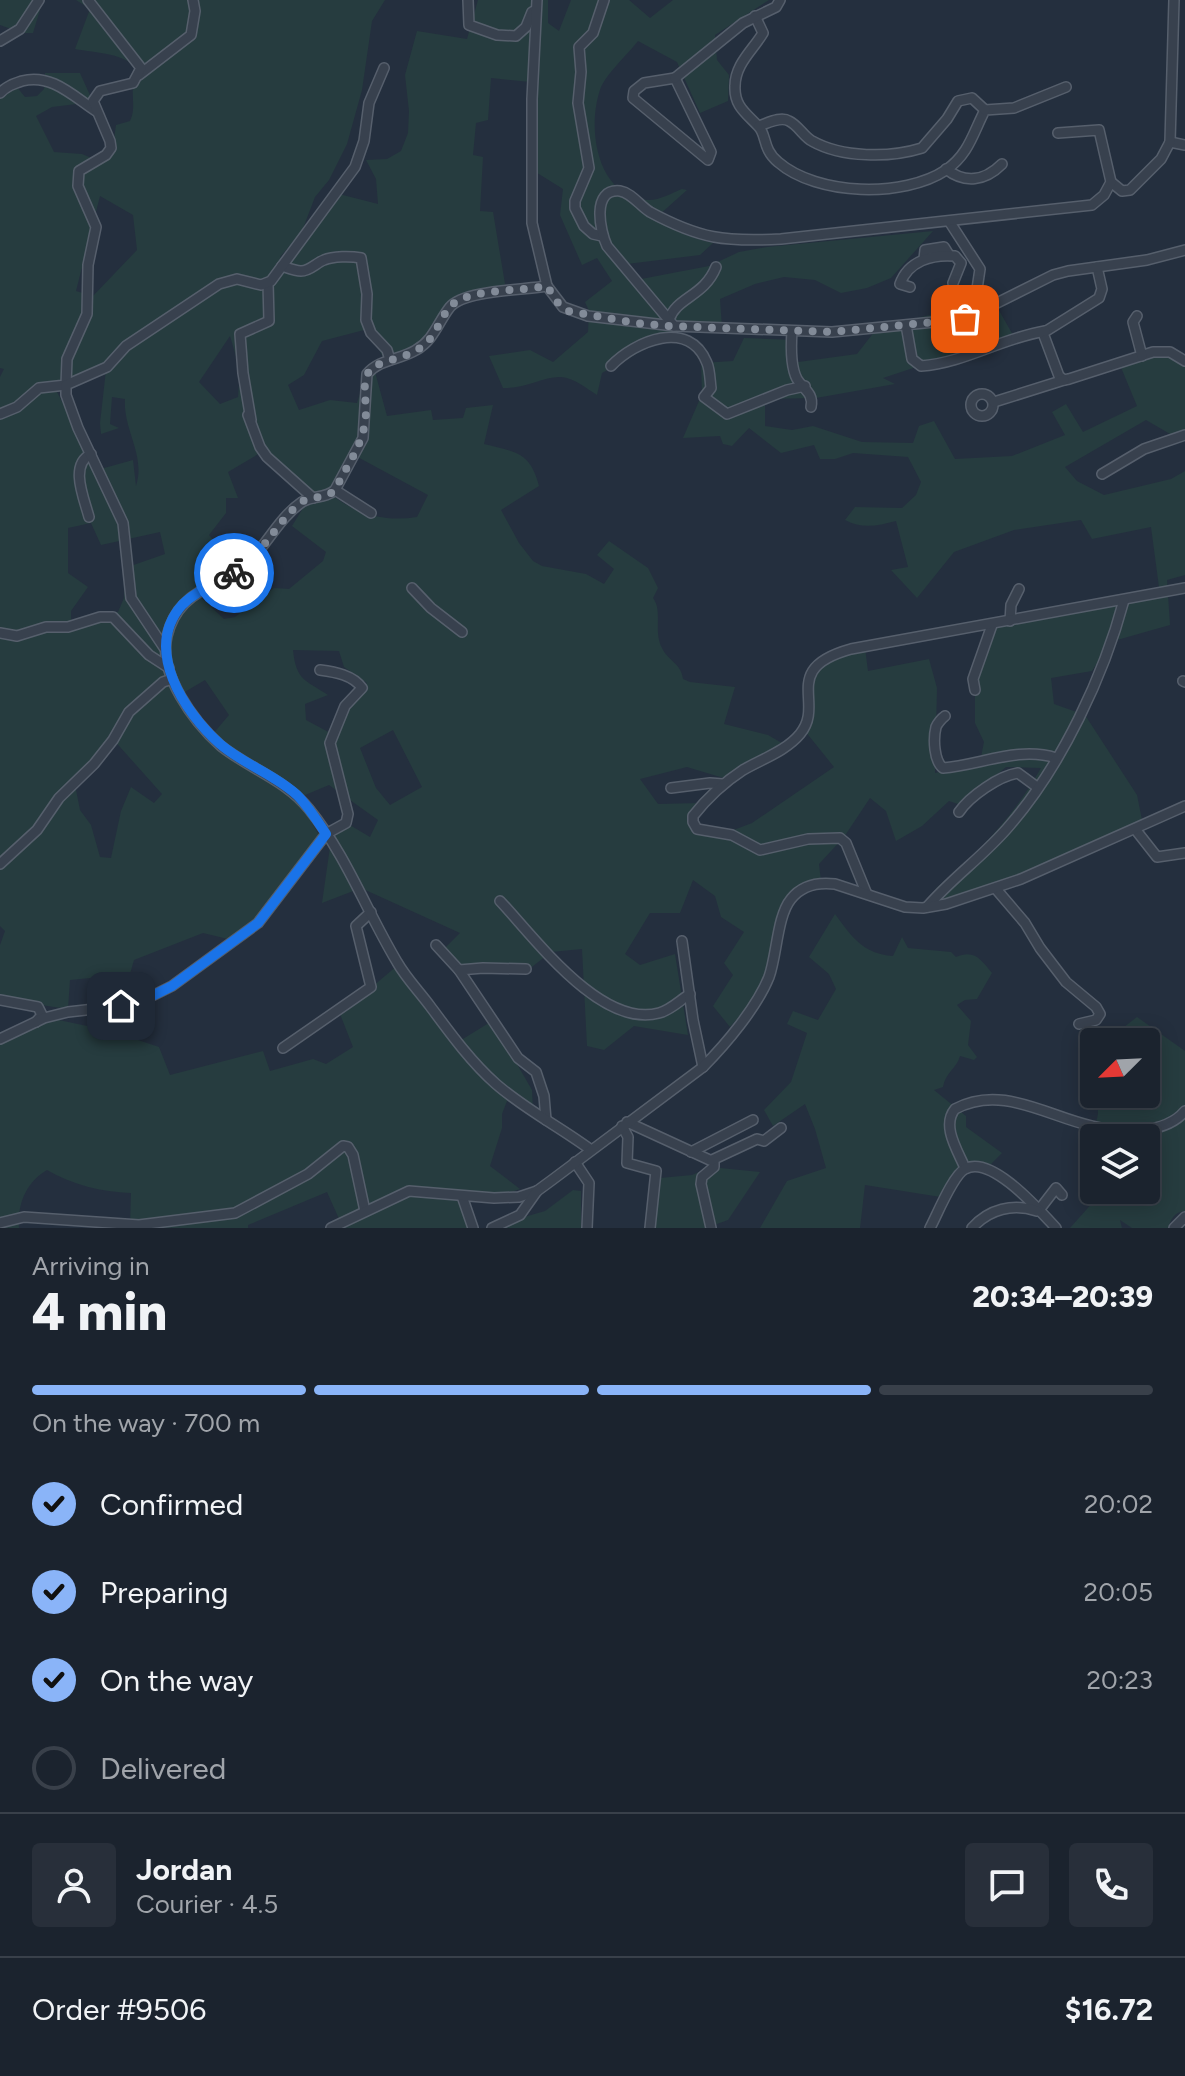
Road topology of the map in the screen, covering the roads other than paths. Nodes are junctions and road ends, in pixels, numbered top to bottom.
1 (39, 0) edge
2 (88, 0) edge
3 (193, 0) edge
4 (468, 0) edge
5 (604, 0) edge
6 (1174, 0) edge
7 (777, 1) edge
8 (536, 5) edge
9 (755, 16) junction
10 (0, 41) edge
11 (384, 68) dead end
12 (139, 75) junction
13 (675, 78) junction
14 (1066, 87) dead end
15 (0, 93) edge
16 (985, 110) junction
17 (96, 111) junction
18 (759, 126) junction
19 (1058, 133) dead end
20 (1170, 142) junction
21 (1185, 145) edge
22 (1002, 164) dead end
23 (946, 169) junction
24 (1111, 182) junction
25 (949, 221) junction
26 (602, 236) junction
27 (968, 250) junction
28 (1185, 250) edge
29 (953, 257) junction
30 (282, 266) junction
31 (716, 267) dead end
32 (1097, 267) junction
33 (268, 283) junction
34 (953, 283) dead end
35 (547, 286) junction
36 (910, 287) dead end
37 (1137, 316) dead end
38 (965, 319) junction
39 (671, 323) junction
40 (906, 325) junction
41 (792, 331) junction
42 (1045, 331) junction
43 (1142, 356) junction
44 (390, 360) junction
45 (1185, 361) edge
46 (611, 366) dead end
47 (1064, 380) junction
48 (66, 385) junction
49 (805, 386) junction
50 (994, 402) junction
51 (244, 404) dead end
52 (811, 407) dead end
53 (0, 414) edge
54 (976, 415) junction
55 (251, 420) junction
56 (967, 426) dead end
57 (1185, 435) edge
58 (91, 454) junction
59 (1102, 474) dead end
60 (335, 490) junction
61 (313, 498) junction
62 (371, 513) dead end
63 (89, 517) dead end
64 (412, 588) dead end
65 (1185, 588) edge
66 (1019, 589) dead end
67 (1124, 600) junction
68 (1010, 621) junction
69 (992, 625) junction
70 (462, 632) dead end
71 (0, 633) edge
72 (165, 649) junction
73 (169, 668) junction
74 (320, 670) dead end
75 (172, 679) junction
76 (975, 690) dead end
77 (945, 716) dead end
78 (1056, 758) junction
79 (723, 784) junction
80 (1037, 787) junction
81 (671, 788) dead end
82 (1185, 806) edge
83 (959, 812) dead end
84 (1135, 829) junction
85 (326, 834) junction
86 (1185, 853) edge
87 (0, 864) edge
88 (947, 884) junction
89 (996, 889) junction
90 (866, 892) junction
91 (500, 901) dead end
92 (953, 902) junction
93 (927, 907) junction
94 (371, 912) junction
95 (682, 941) dead end
96 (436, 945) dead end
97 (526, 969) dead end
98 (459, 970) junction
99 (690, 994) junction
100 (0, 1000) edge
101 (36, 1022) junction
102 (1079, 1024) dead end
103 (0, 1039) edge
104 (283, 1048) dead end
105 (703, 1067) junction
106 (1185, 1111) edge
107 (546, 1120) junction
108 (753, 1120) dead end
109 (624, 1124) junction
110 (781, 1128) dead end
111 (591, 1150) junction
112 (691, 1152) junction
113 (712, 1160) junction
114 (575, 1162) junction
115 (965, 1168) junction
116 (537, 1191) junction
117 (1062, 1195) dead end
118 (462, 1196) junction
119 (365, 1211) junction
120 (1040, 1211) junction
121 (1185, 1217) edge
122 (0, 1223) edge
123 (509, 1225) edge
124 (331, 1228) edge
125 (473, 1228) edge
126 (492, 1228) edge
127 (587, 1228) edge
128 (650, 1228) edge
129 (711, 1228) edge
130 (930, 1228) edge
131 (972, 1228) edge
132 (1056, 1228) edge
133 (1174, 1228) edge

1 - 10 street
2 - 12 street
3 - 12 street
4 - 8 street
5 - 26 street
6 - 20 street
7 - 9 street
8 - 35 street
9 - 13 street
9 - 18 street
11 - 30 street
12 - 17 street
13 - 13 street
14 - 16 street
15 - 17 street
16 - 18 street
16 - 23 street
17 - 48 street
18 - 23 street
19 - 24 street
20 - 21 street
20 - 24 street
22 - 23 street
24 - 25 street
25 - 26 street
25 - 27 street
26 - 39 street
27 - 29 street
27 - 38 street
28 - 32 street
29 - 34 street
29 - 36 street
30 - 33 street
30 - 44 street
31 - 39 street
32 - 38 street
32 - 42 street
33 - 48 street
33 - 55 street
35 - 39 street
35 - 44 street
37 - 43 street
38 - 40 street
39 - 41 street
40 - 41 street
40 - 42 street
41 - 49 street
42 - 47 street
43 - 45 street
43 - 47 street
44 - 60 street
46 - 49 street
47 - 50 street
48 - 53 street
48 - 58 street
49 - 52 street
50 - 54 street
50 - 54 street
51 - 55 street
54 - 56 street
55 - 61 street
57 - 59 street
58 - 63 street
58 - 72 street
60 - 61 street
60 - 62 street
61 - 72 street
64 - 70 street
65 - 67 street
66 - 68 street
67 - 68 street
67 - 78 street
68 - 69 street
69 - 76 street
69 - 79 street
71 - 73 street
72 - 73 street
73 - 75 street
74 - 85 street
75 - 85 street
75 - 87 street
77 - 78 street
78 - 80 street
79 - 81 street
79 - 90 street
80 - 83 street
80 - 88 street
82 - 84 street
84 - 86 street
84 - 89 street
85 - 94 street
85 - 101 street
88 - 92 street
88 - 93 street
89 - 92 street
89 - 102 street
90 - 93 street
90 - 105 street
91 - 99 street
92 - 93 street
94 - 104 street
94 - 107 street
95 - 99 street
96 - 98 street
97 - 98 street
98 - 107 street
99 - 105 street
100 - 101 street
101 - 103 street
105 - 109 street
106 - 115 street
107 - 111 street
108 - 112 street
109 - 111 street
109 - 112 street
109 - 128 street
110 - 113 street
111 - 114 street
112 - 113 street
113 - 129 street
114 - 116 street
114 - 127 street
115 - 120 street
115 - 130 street
116 - 118 street
116 - 123 street
117 - 120 street
118 - 119 street
118 - 125 street
119 - 122 street
119 - 124 street
120 - 131 street
120 - 132 street
121 - 133 street
123 - 126 street

